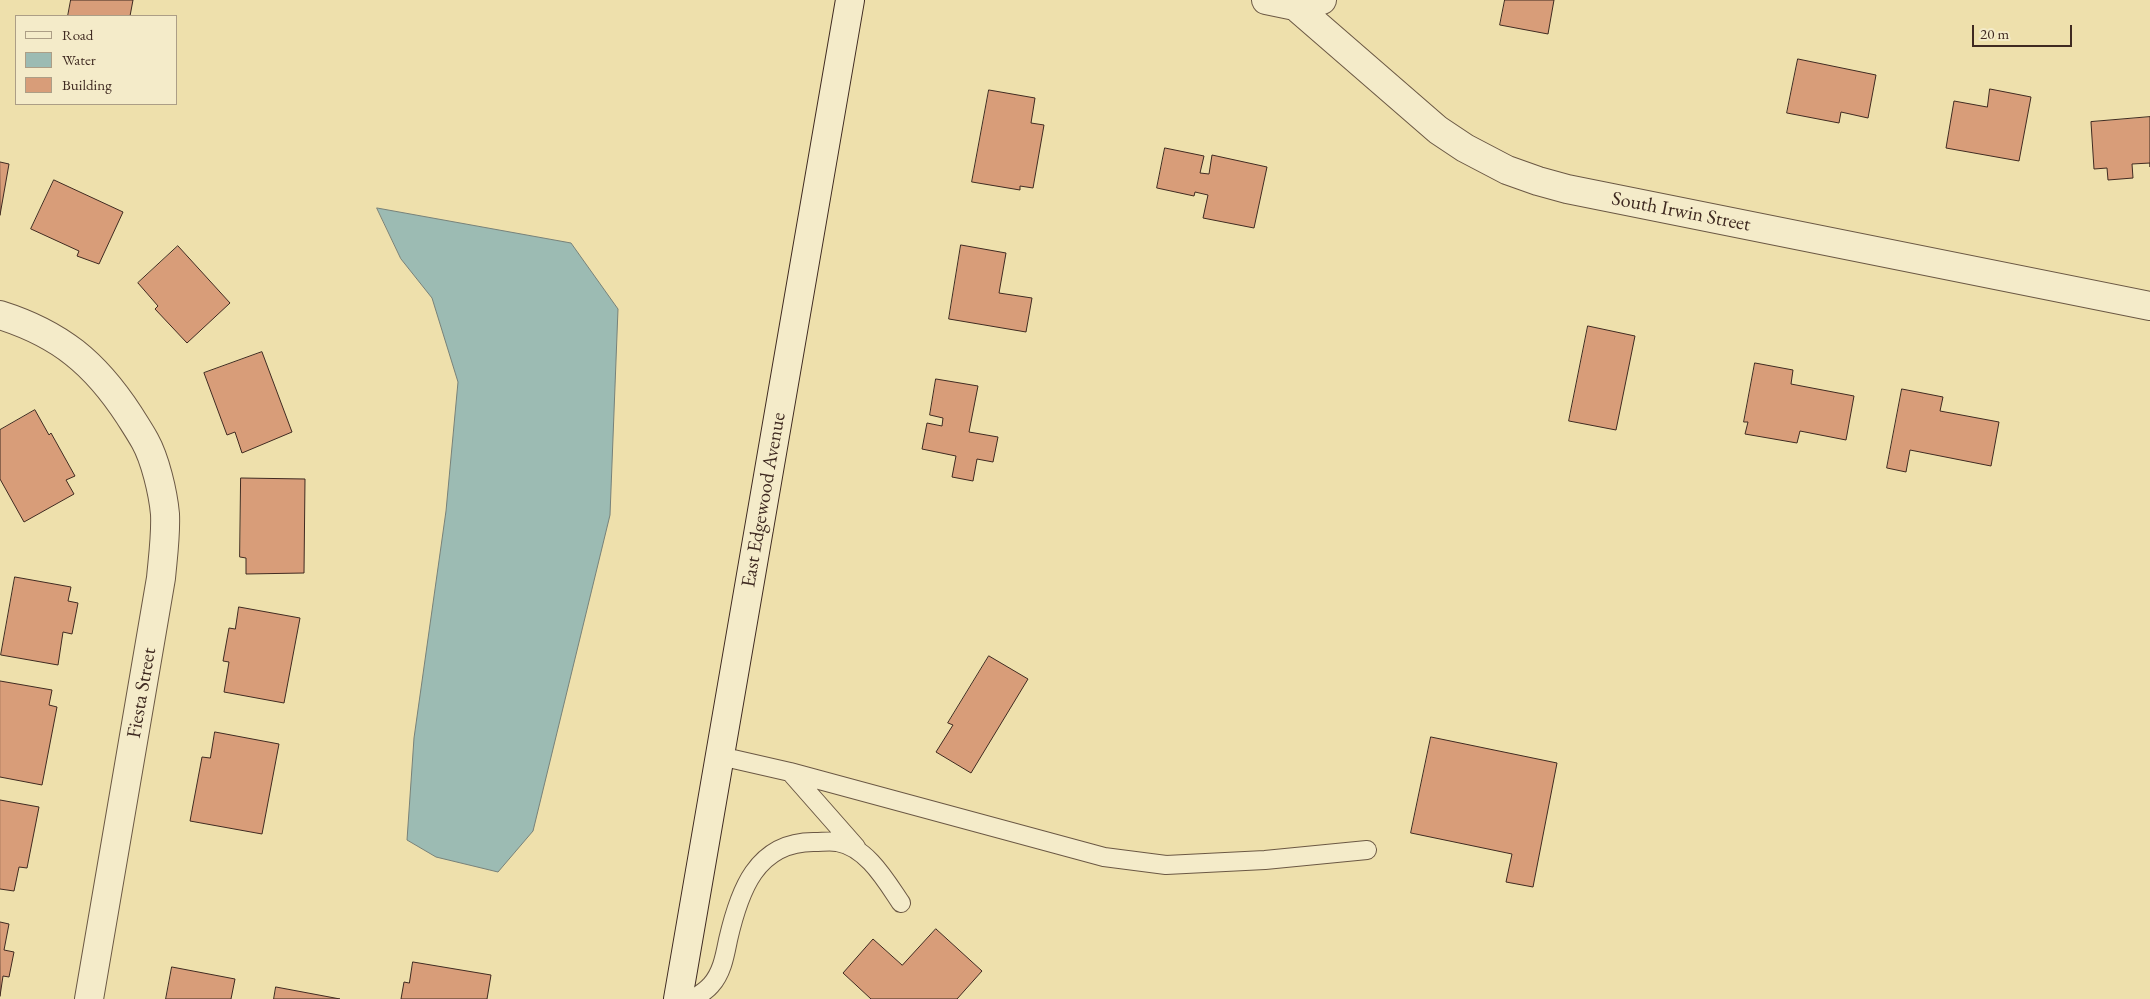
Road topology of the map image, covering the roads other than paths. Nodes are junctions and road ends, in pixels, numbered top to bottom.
1 (850, 0) edge
2 (1266, 0) edge
3 (1322, 0) edge
4 (1295, 6) junction
5 (2150, 306) edge
6 (0, 315) edge
7 (720, 756) junction
8 (790, 772) junction
9 (1367, 850) dead end
10 (862, 853) junction
11 (901, 904) dead end
12 (89, 999) edge
13 (678, 999) edge
14 (693, 999) edge

1 - 7 street, East Edgewood Avenue
2 - 4 street, South Irwin Street
3 - 4 street
4 - 5 street, South Irwin Street
6 - 12 street, Fiesta Street
7 - 8 lane
7 - 13 street, East Edgewood Avenue
8 - 9 lane
8 - 10 lane
10 - 11 lane
10 - 14 lane

